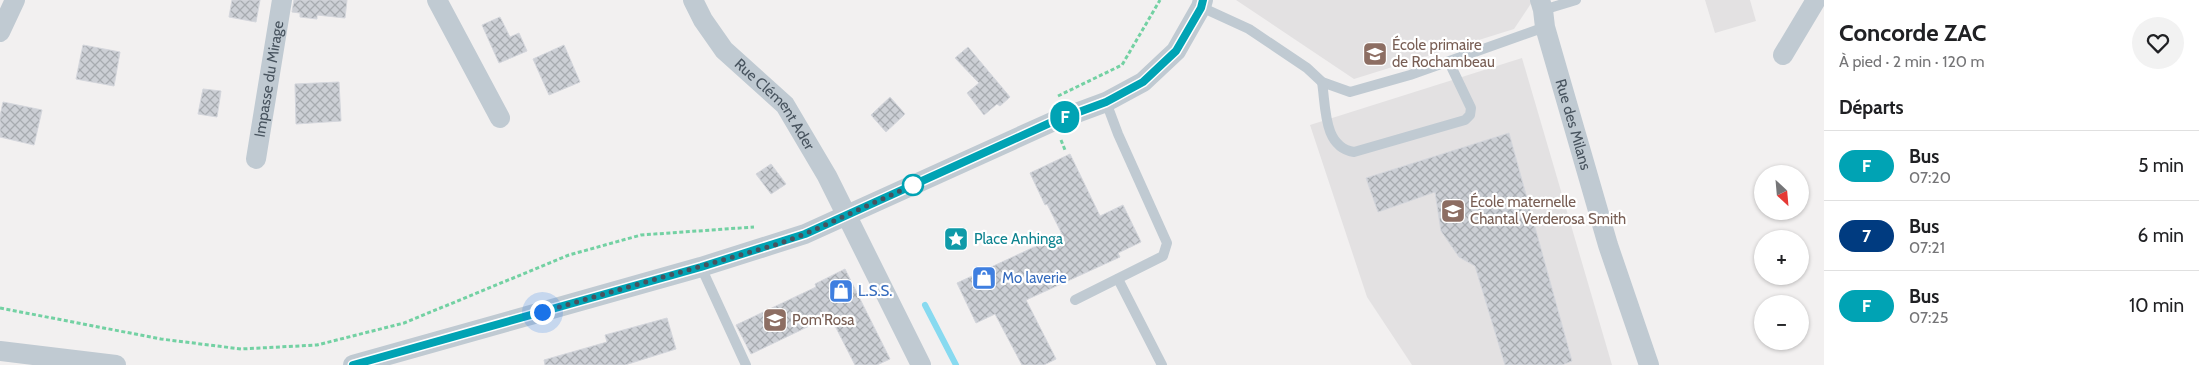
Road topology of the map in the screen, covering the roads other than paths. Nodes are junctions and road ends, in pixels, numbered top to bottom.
1 (16, 0) edge
2 (282, 0) edge
3 (437, 0) edge
4 (693, 0) edge
5 (1576, 0) edge
6 (1816, 0) edge
7 (1202, 4) edge
8 (1543, 12) edge
9 (0, 32) edge
10 (1783, 55) dead end
11 (1449, 62) junction
12 (1322, 82) junction
13 (1106, 102) junction
14 (500, 118) dead end
15 (256, 159) dead end
16 (846, 216) junction
17 (701, 267) junction
18 (1118, 279) junction
19 (1075, 300) dead end
20 (0, 351) edge
21 (116, 365) edge
22 (359, 365) edge
23 (746, 365) edge
24 (921, 365) edge
25 (1162, 365) edge
26 (1649, 365) edge

1 - 9 street
2 - 15 street, Impasse du Mirage
3 - 14 street
4 - 16 street, Rue Clément Ader
5 - 8 lane
6 - 10 street
7 - 12 lane
7 - 13 street
8 - 11 lane
8 - 26 street, Rue des Milans
11 - 12 lane
11 - 12 lane
13 - 16 street
13 - 18 lane
16 - 17 street
16 - 24 street, Rue Clément Ader
17 - 22 street
17 - 23 lane
18 - 19 lane
18 - 25 lane
20 - 21 street

